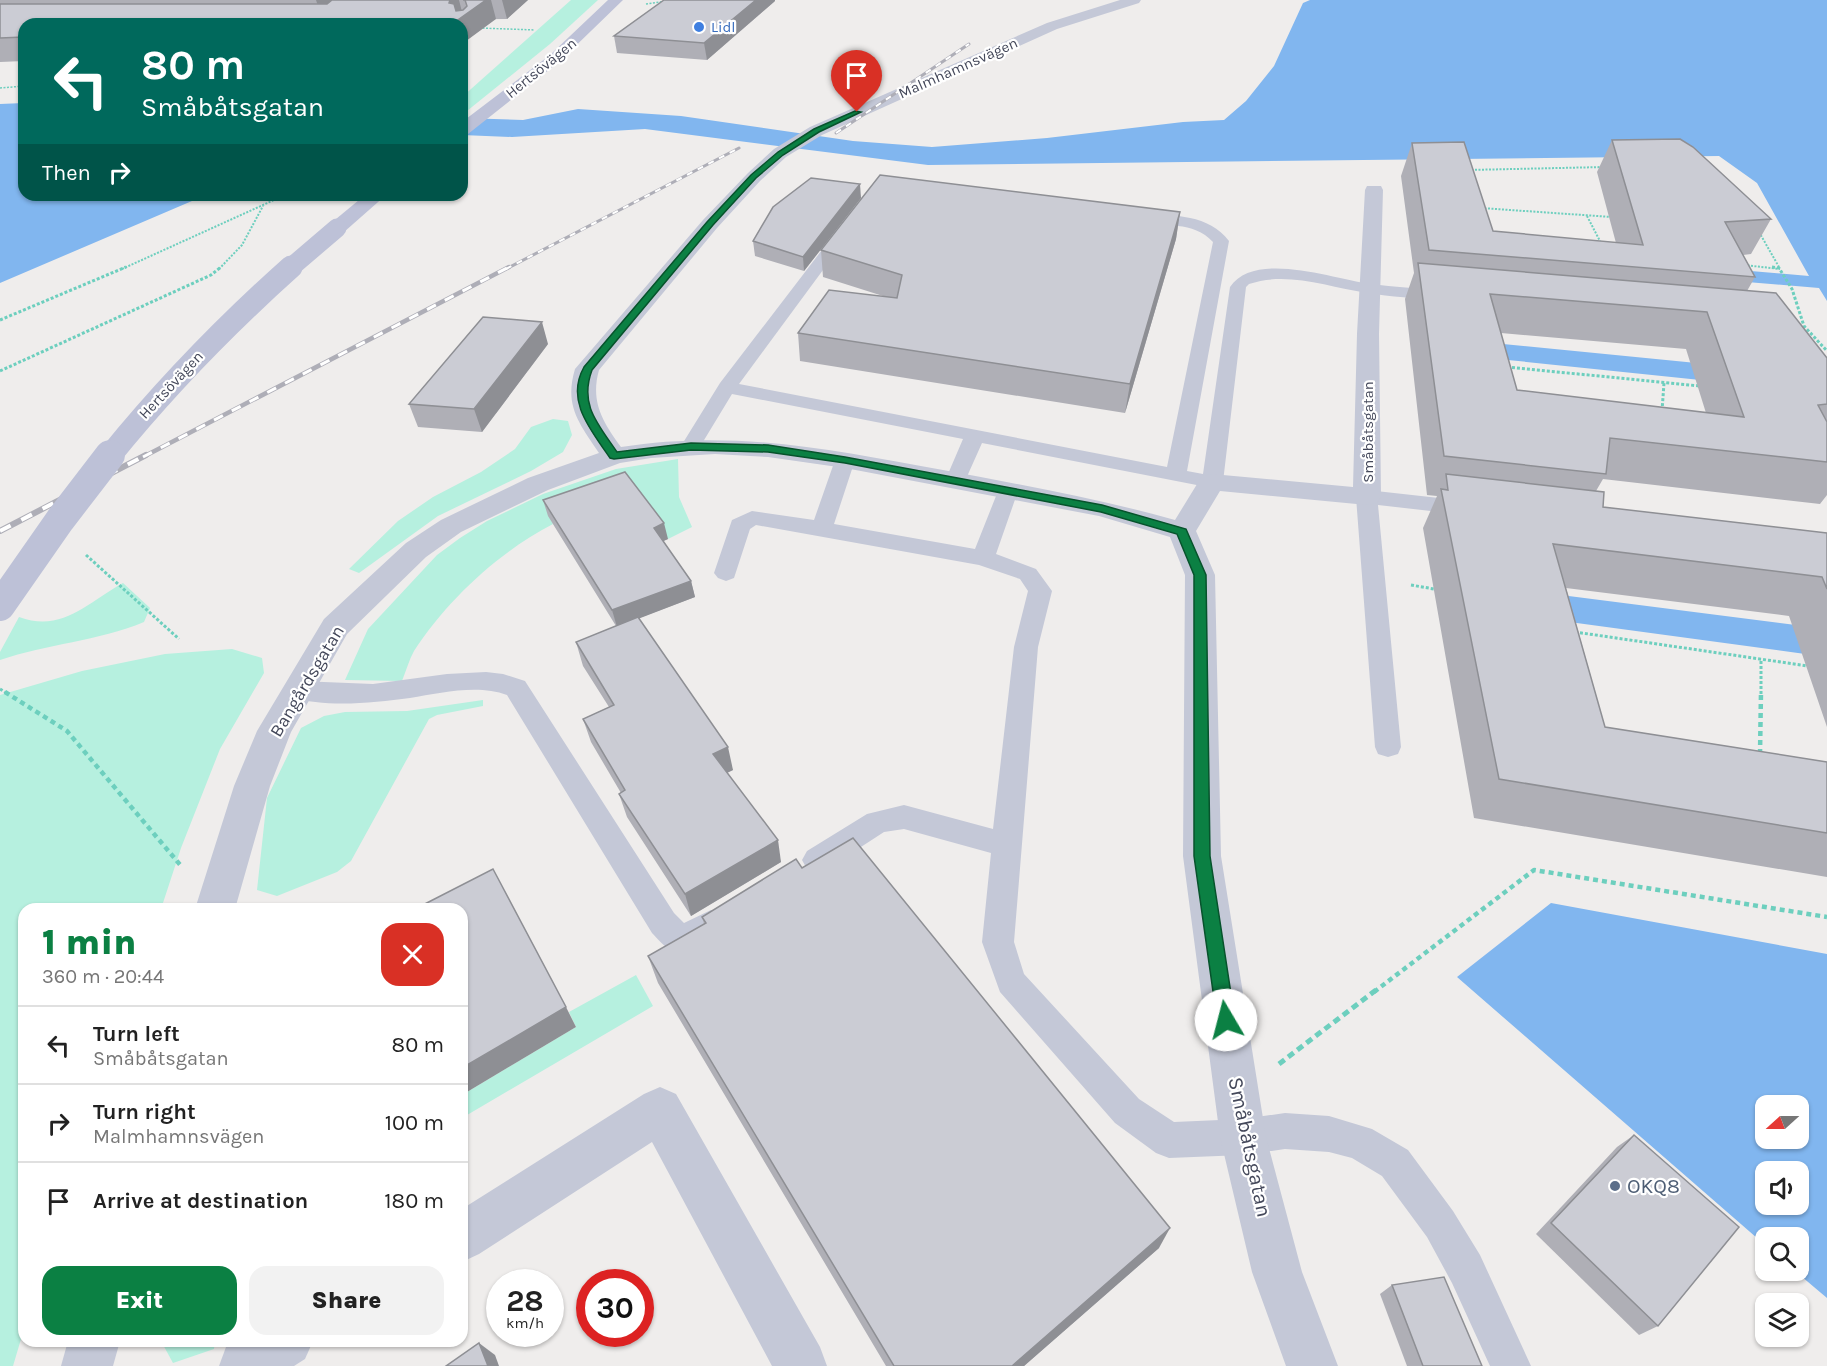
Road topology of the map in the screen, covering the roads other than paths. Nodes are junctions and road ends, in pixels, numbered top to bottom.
1 (616, 0) edge
2 (1134, 0) edge
3 (468, 125) edge
4 (1374, 190) dead end
5 (370, 201) edge
6 (1131, 217) edge
7 (852, 219) edge
8 (1369, 289) junction
9 (1452, 296) edge
10 (727, 387) junction
11 (975, 435) junction
12 (691, 447) junction
13 (614, 456) junction
14 (845, 460) junction
15 (1176, 475) junction
16 (955, 481) junction
17 (1212, 482) junction
18 (1007, 490) junction
19 (1367, 497) junction
20 (1485, 510) edge
21 (822, 528) junction
22 (1182, 531) junction
23 (983, 558) junction
24 (726, 573) dead end
25 (0, 606) edge
26 (299, 690) junction
27 (1388, 747) dead end
28 (1006, 845) junction
29 (792, 875) edge
30 (217, 903) edge
31 (732, 912) edge
32 (1244, 1137) junction
33 (468, 1233) edge
34 (92, 1347) edge
35 (277, 1347) edge
36 (87, 1366) edge
37 (245, 1366) edge
38 (801, 1366) edge
39 (1312, 1366) edge
40 (1511, 1366) edge

1 - 3 main road, Hertsövägen
2 - 13 street, Malmhamnsvägen
4 - 8 street, Småbåtsgatan
5 - 25 main road, Hertsövägen, bridge
6 - 15 lane
7 - 10 lane
8 - 9 lane
8 - 17 lane
8 - 19 street, Småbåtsgatan
10 - 11 lane
10 - 12 lane
11 - 15 lane
11 - 16 lane
12 - 13 street
12 - 14 street
13 - 26 street, Bangårdsgatan
14 - 16 street
14 - 21 lane
15 - 17 lane
16 - 18 street
17 - 19 street, Småbåtsgatan
17 - 22 street
18 - 22 street
18 - 23 lane
19 - 20 lane
19 - 27 lane
21 - 23 lane
21 - 24 lane
22 - 32 street, Småbåtsgatan
23 - 28 lane
26 - 30 street, Bangårdsgatan
26 - 31 lane
28 - 29 lane
28 - 32 lane
32 - 39 street, Småbåtsgatan
32 - 40 lane
33 - 38 street
34 - 36 street
35 - 37 street

